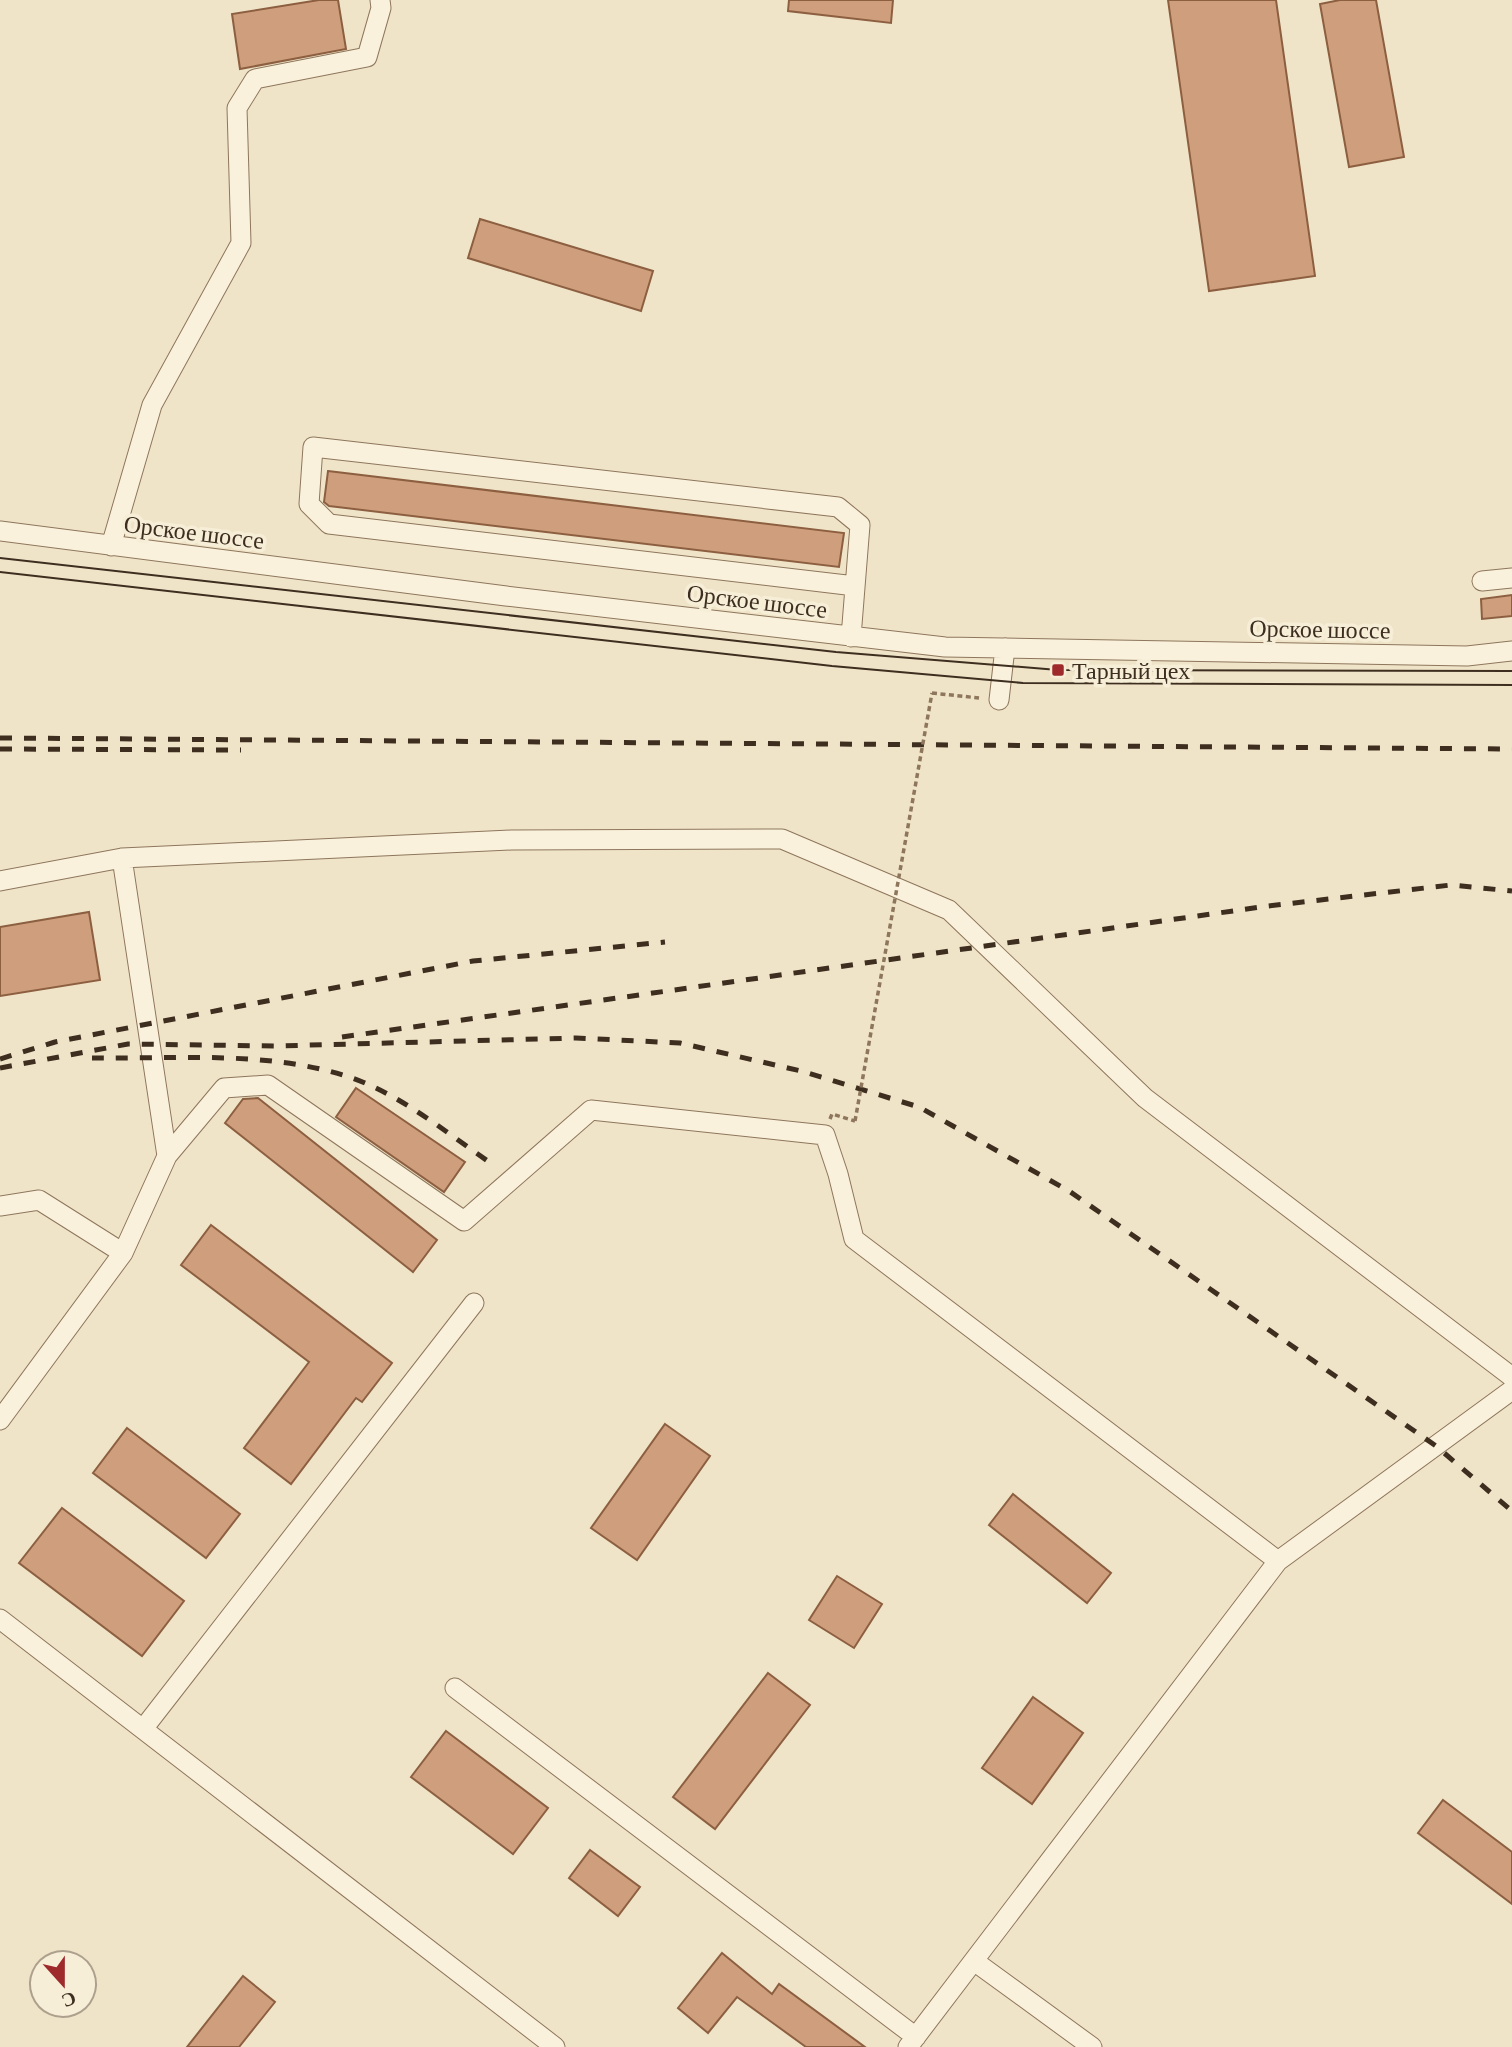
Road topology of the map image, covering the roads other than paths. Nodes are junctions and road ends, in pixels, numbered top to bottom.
1 (380, 0) edge
2 (0, 531) edge
3 (111, 545) junction
4 (1512, 578) edge
5 (1482, 581) dead end
6 (855, 586) junction
7 (851, 636) junction
8 (1005, 648) junction
9 (1512, 651) edge
10 (999, 700) road end
11 (122, 858) junction
12 (0, 881) edge
13 (167, 1156) junction
14 (0, 1206) edge
15 (123, 1253) junction
16 (474, 1303) dead end
17 (1512, 1377) edge
18 (1512, 1390) edge
19 (0, 1420) edge
20 (1278, 1562) junction
21 (0, 1619) edge
22 (455, 1688) dead end
23 (143, 1729) junction
24 (974, 1961) junction
25 (912, 2042) edge
26 (555, 2047) edge
27 (1092, 2047) edge

1 - 3 street
2 - 3 street, Орское шоссе
3 - 7 street, Орское шоссе
4 - 5 street
6 - 6 street
6 - 7 street
7 - 8 street, Орское шоссе
8 - 9 street, Орское шоссе
8 - 10 street
11 - 12 street
11 - 13 street
11 - 17 street
13 - 15 street
13 - 20 street
14 - 15 street
15 - 19 street
16 - 23 street
18 - 20 street
20 - 24 street
21 - 23 street
22 - 25 street
23 - 26 street
24 - 25 street
24 - 27 street

